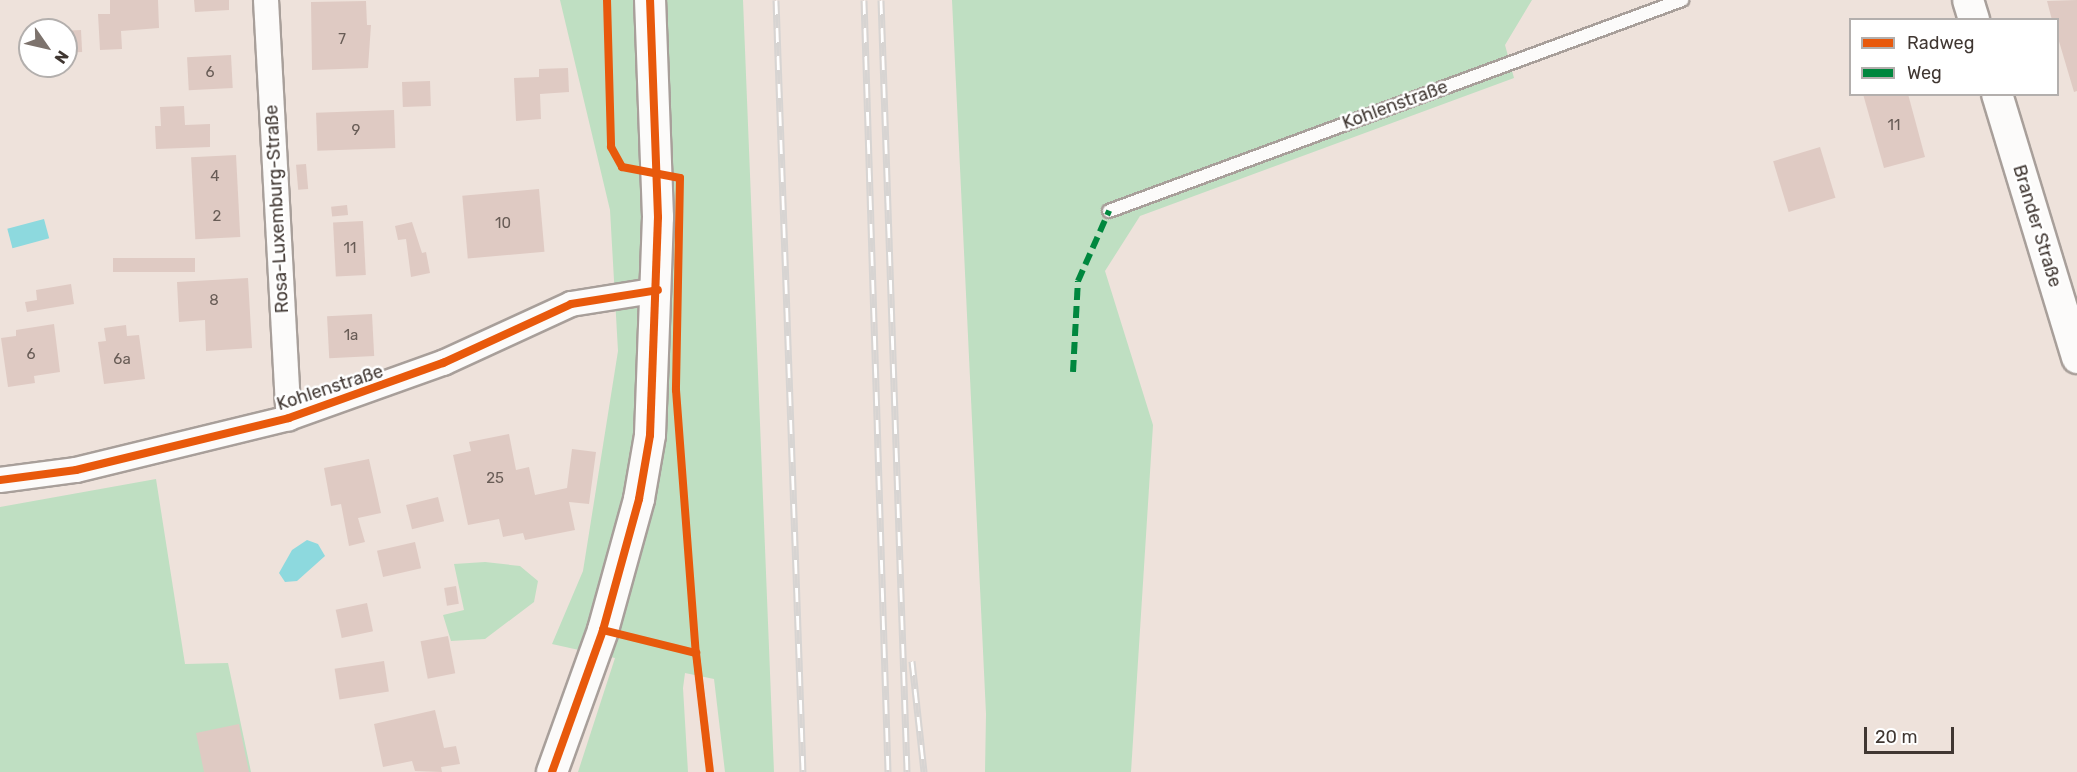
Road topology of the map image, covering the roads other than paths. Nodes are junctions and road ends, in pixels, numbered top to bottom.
1 (266, 0) edge
2 (650, 0) edge
3 (1682, 0) edge
4 (1968, 0) edge
5 (1973, 18) edge
6 (1997, 96) edge
7 (1109, 211) dead end
8 (658, 290) junction
9 (2077, 358) edge
10 (289, 418) junction
11 (0, 480) edge
12 (552, 772) edge

1 - 10 street, Rosa-Luxemburg-Straße
2 - 8 street
3 - 7 lane, Kohlenstraße
4 - 5 street
6 - 9 street, Brander Straße
8 - 10 street, Kohlenstraße
8 - 12 street
10 - 11 street, Kohlenstraße

